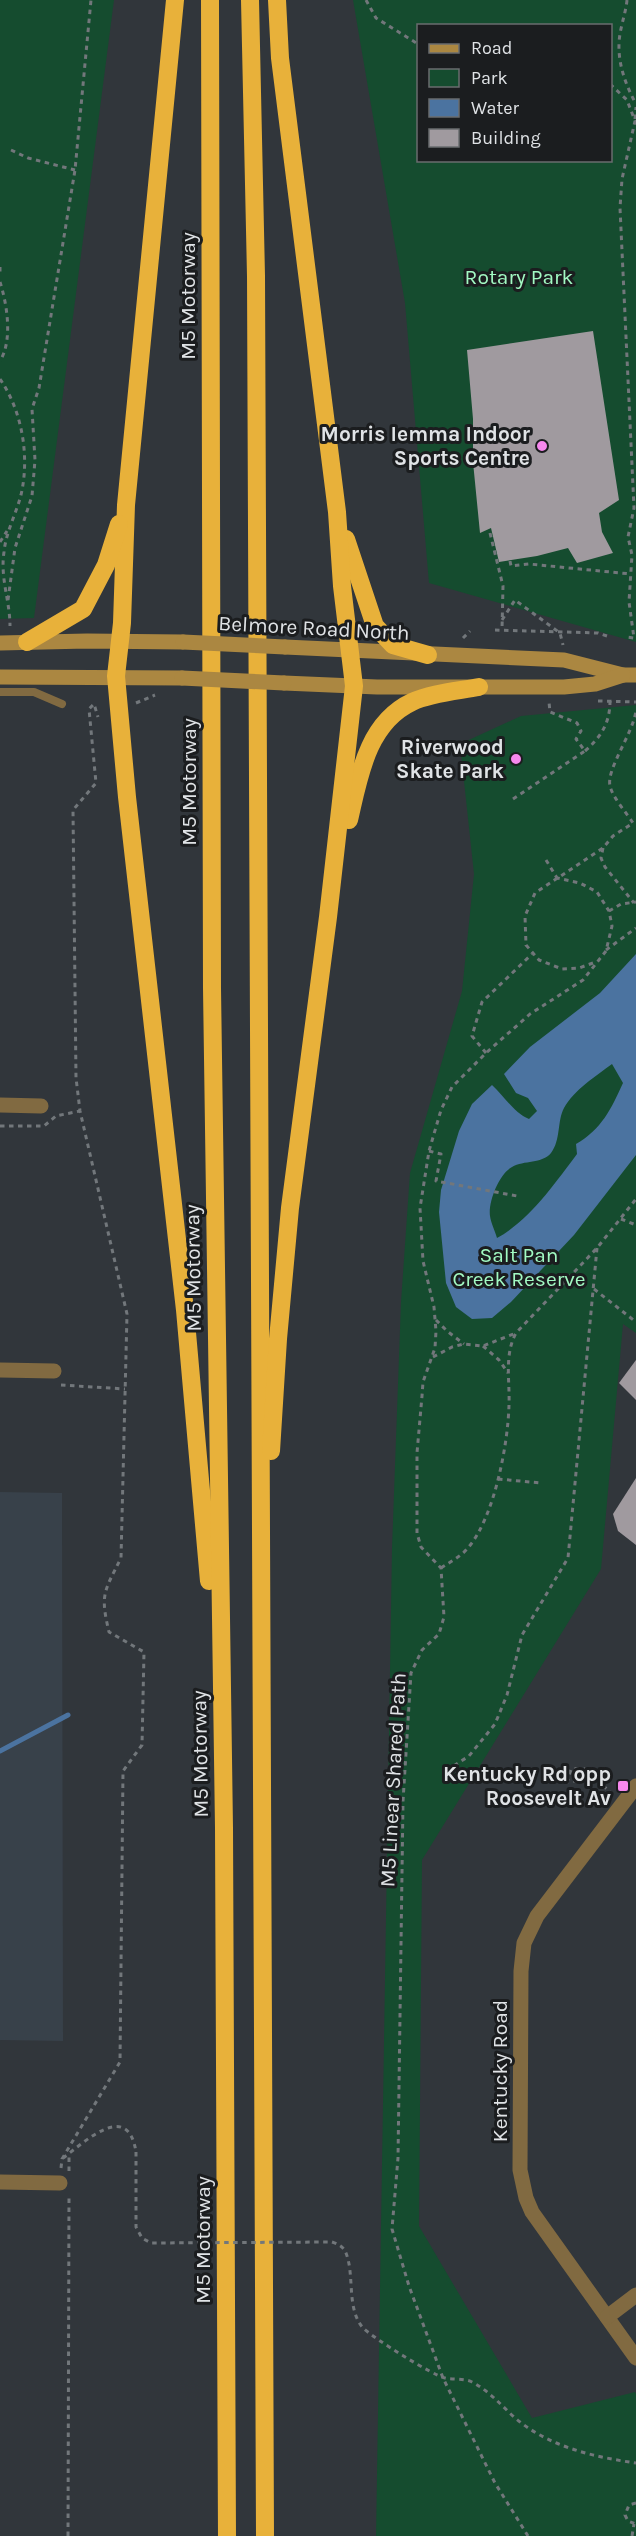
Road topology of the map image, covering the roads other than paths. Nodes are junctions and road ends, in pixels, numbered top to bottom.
1 (175, 0) edge
2 (210, 0) edge
3 (250, 0) edge
4 (277, 0) edge
5 (126, 505) junction
6 (337, 512) junction
7 (120, 641) junction
8 (27, 642) junction
9 (0, 643) edge
10 (350, 651) junction
11 (428, 655) junction
12 (629, 675) edge
13 (116, 676) junction
14 (0, 677) edge
15 (354, 686) junction
16 (479, 687) junction
17 (0, 692) edge
18 (62, 704) dead end
19 (328, 917) junction
20 (0, 1104) edge
21 (41, 1106) dead end
22 (0, 1370) edge
23 (54, 1371) road end
24 (261, 1621) junction
25 (222, 1723) junction
26 (636, 1786) edge
27 (0, 2182) edge
28 (66, 2183) road end
29 (636, 2295) edge
30 (607, 2317) junction
31 (636, 2358) edge
32 (226, 2536) edge
33 (265, 2536) edge

1 - 5 highway
2 - 25 highway, M5 Motorway
3 - 24 highway
4 - 6 highway
5 - 7 highway
5 - 8 highway
6 - 10 highway
6 - 11 highway
7 - 8 main road, Belmore Road North
7 - 10 main road, Belmore Road North, bridge
7 - 13 highway
8 - 9 main road, Belmore Road North
10 - 11 main road, Belmore Road North
10 - 15 highway
11 - 12 main road, Belmore Road North
12 - 16 main road, Belmore Road North
13 - 14 main road, Belmore Road North
13 - 15 main road, Belmore Road North, bridge
13 - 25 highway
15 - 16 main road, Belmore Road North
15 - 19 highway
16 - 19 highway
17 - 18 lane
19 - 24 highway
20 - 21 street
22 - 23 street
24 - 33 highway
25 - 32 highway, M5 Motorway
26 - 30 street, Kentucky Road
27 - 28 street
29 - 30 street
30 - 31 street, Kentucky Road

